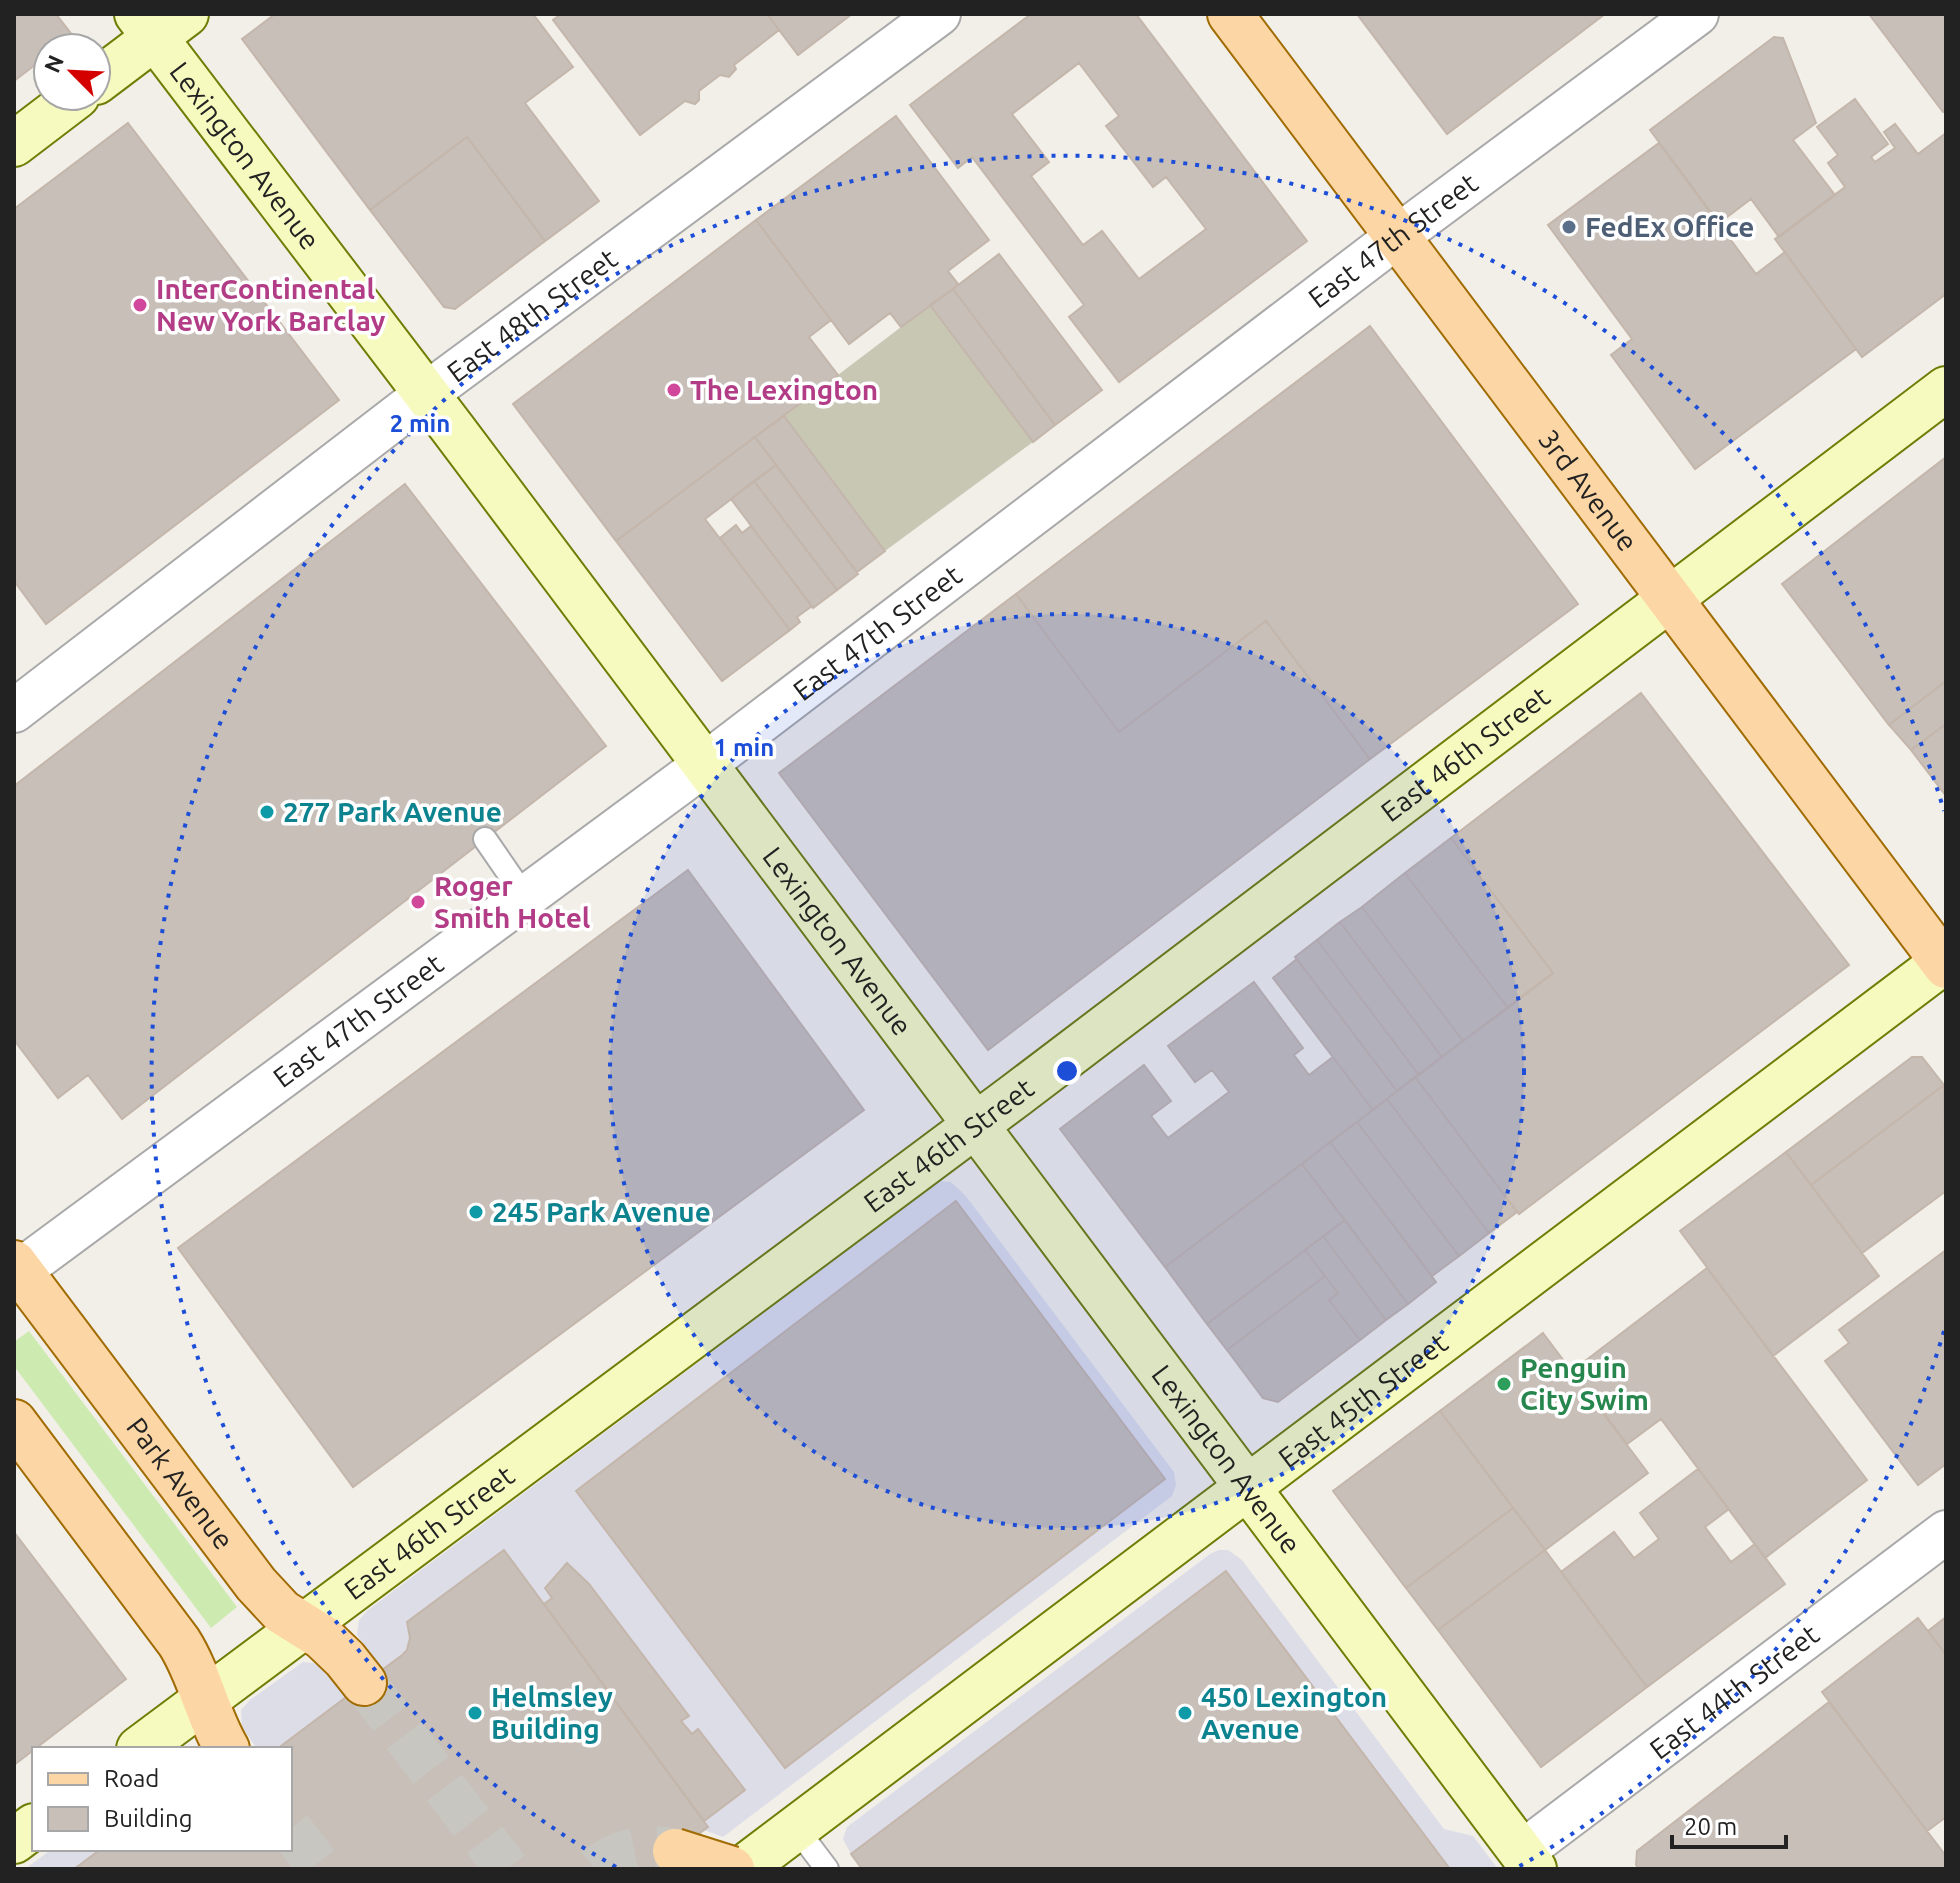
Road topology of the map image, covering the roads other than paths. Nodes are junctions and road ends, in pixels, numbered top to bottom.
1 (939, 14) edge
2 (1230, 14) edge
3 (1697, 14) edge
4 (159, 22) edge
5 (112, 67) edge
6 (56, 112) edge
7 (14, 144) edge
8 (1398, 236) junction
9 (1946, 389) edge
10 (426, 394) junction
11 (1669, 598) junction
12 (14, 711) edge
13 (704, 765) junction
14 (485, 839) dead end
15 (525, 897) junction
16 (1945, 963) edge
17 (974, 1126) junction
18 (16, 1270) edge
19 (14, 1422) edge
20 (1248, 1490) junction
21 (1946, 1532) edge
22 (305, 1626) junction
23 (364, 1683) tunnel mouth
24 (205, 1701) junction
25 (142, 1747) edge
26 (226, 1747) edge
27 (32, 1828) edge
28 (796, 1828) junction
29 (14, 1841) edge
30 (675, 1851) tunnel mouth
31 (1528, 1860) edge
32 (732, 1869) edge
33 (742, 1869) edge
34 (827, 1869) edge

1 - 10 street, East 48th Street
2 - 8 main road, 3rd Avenue
3 - 8 street, East 47th Street
4 - 5 main road
4 - 10 main road, Lexington Avenue
6 - 7 main road
8 - 11 main road, 3rd Avenue
8 - 13 street, East 47th Street
9 - 11 main road, East 46th Street
10 - 12 street, East 48th Street
10 - 13 main road, Lexington Avenue
11 - 16 main road, 3rd Avenue
11 - 17 main road, East 46th Street
13 - 15 street, East 47th Street
13 - 17 main road, Lexington Avenue
14 - 15 lane
15 - 18 street, East 47th Street
16 - 20 main road, East 45th Street
17 - 20 main road, Lexington Avenue
17 - 22 main road, East 46th Street
18 - 22 main road, Park Avenue
19 - 24 main road
20 - 28 main road, East 45th Street
20 - 31 main road, Lexington Avenue
21 - 31 street, East 44th Street
22 - 23 main road, Park Avenue
22 - 24 main road, East 46th Street
24 - 25 main road, East 46th Street
24 - 26 main road
27 - 29 main road
28 - 33 main road, East 45th Street
28 - 34 lane
30 - 32 main road, bridge

